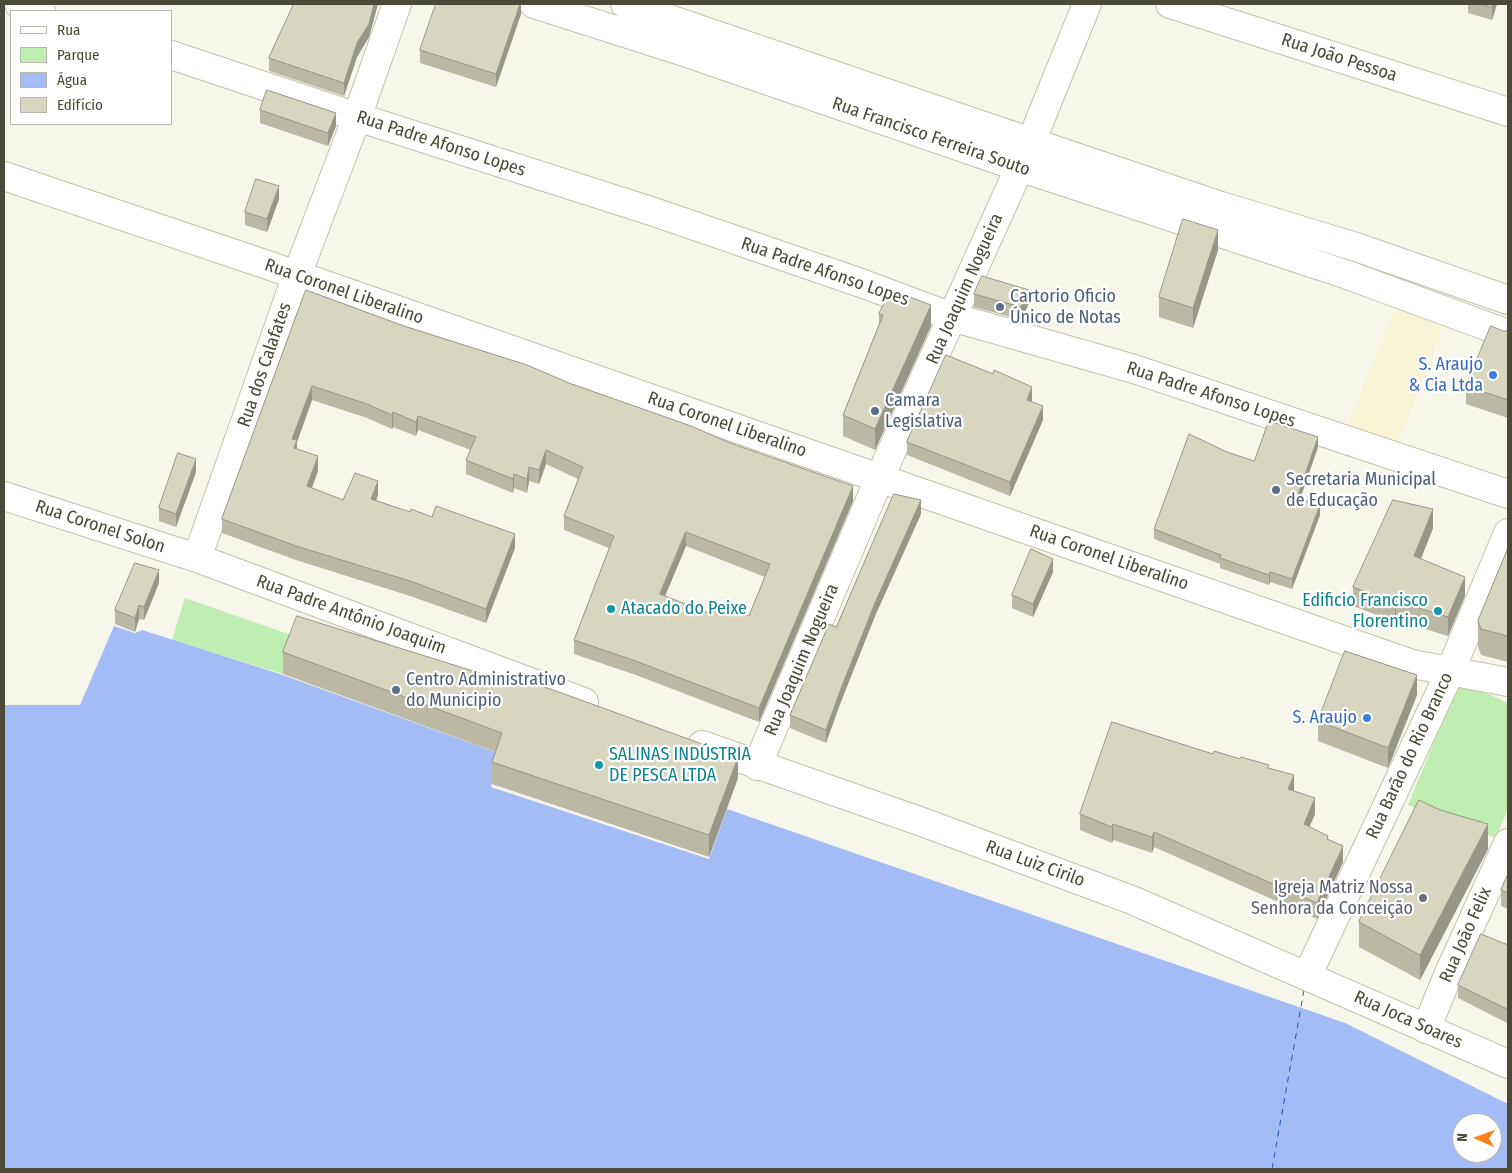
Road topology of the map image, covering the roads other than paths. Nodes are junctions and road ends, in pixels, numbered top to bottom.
1 (19, 4) edge
2 (397, 4) edge
3 (534, 4) edge
4 (626, 4) edge
5 (1087, 4) edge
6 (1170, 4) edge
7 (38, 10) edge
8 (694, 27) junction
9 (684, 52) junction
10 (172, 55) edge
11 (1508, 112) edge
12 (357, 117) junction
13 (1031, 142) junction
14 (1019, 167) junction
15 (4, 176) edge
16 (1182, 206) junction
17 (1356, 247) junction
18 (1346, 274) junction
19 (297, 275) junction
20 (1508, 300) edge
21 (952, 317) junction
22 (1508, 334) edge
23 (880, 478) junction
24 (1508, 494) edge
25 (4, 496) edge
26 (1508, 533) edge
27 (197, 558) junction
28 (1450, 672) junction
29 (1508, 682) edge
30 (609, 711) edge
31 (683, 738) edge
32 (757, 766) junction
33 (1508, 843) edge
34 (1307, 976) junction
35 (1426, 1029) junction
36 (1508, 1064) edge

1 - 7 street
2 - 12 street, Rua dos Calafates
3 - 9 street, Rua Francisco Ferreira Souto
4 - 8 street, Rua Francisco Ferreira Souto
5 - 13 street, Rua Joaquim Nogueira
6 - 11 street, Rua João Pessoa
8 - 9 street
8 - 13 street, Rua Francisco Ferreira Souto
9 - 14 street, Rua Francisco Ferreira Souto
10 - 12 street, Rua Padre Afonso Lopes
12 - 19 street, Rua dos Calafates
12 - 21 street, Rua Padre Afonso Lopes
13 - 14 street, Rua Joaquim Nogueira
13 - 16 street, Rua Francisco Ferreira Souto
14 - 16 street, Rua Francisco Ferreira Souto
14 - 21 street, Rua Joaquim Nogueira
15 - 19 street, Rua Coronel Liberalino
16 - 17 street, Rua Francisco Ferreira Souto
16 - 18 street, Rua Francisco Ferreira Souto
17 - 18 street
17 - 20 street, Rua Francisco Ferreira Souto
18 - 22 street, Rua Francisco Ferreira Souto
19 - 23 street, Rua Coronel Liberalino
19 - 27 street, Rua dos Calafates
21 - 23 street, Rua Joaquim Nogueira
21 - 24 street, Rua Padre Afonso Lopes
23 - 28 street, Rua Coronel Liberalino
23 - 32 street, Rua Joaquim Nogueira
25 - 27 street, Rua Coronel Solon
26 - 28 street, Rua Barão do Rio Branco
27 - 30 street, Rua Padre Antônio Joaquim
28 - 29 street, Rua Coronel Liberalino
28 - 34 street, Rua Barão do Rio Branco
31 - 32 street
32 - 34 street, Rua Luiz Cirilo
33 - 35 street, Rua João Felix
34 - 35 street, Rua Joca Soares
35 - 36 street, Rua Joca Soares

